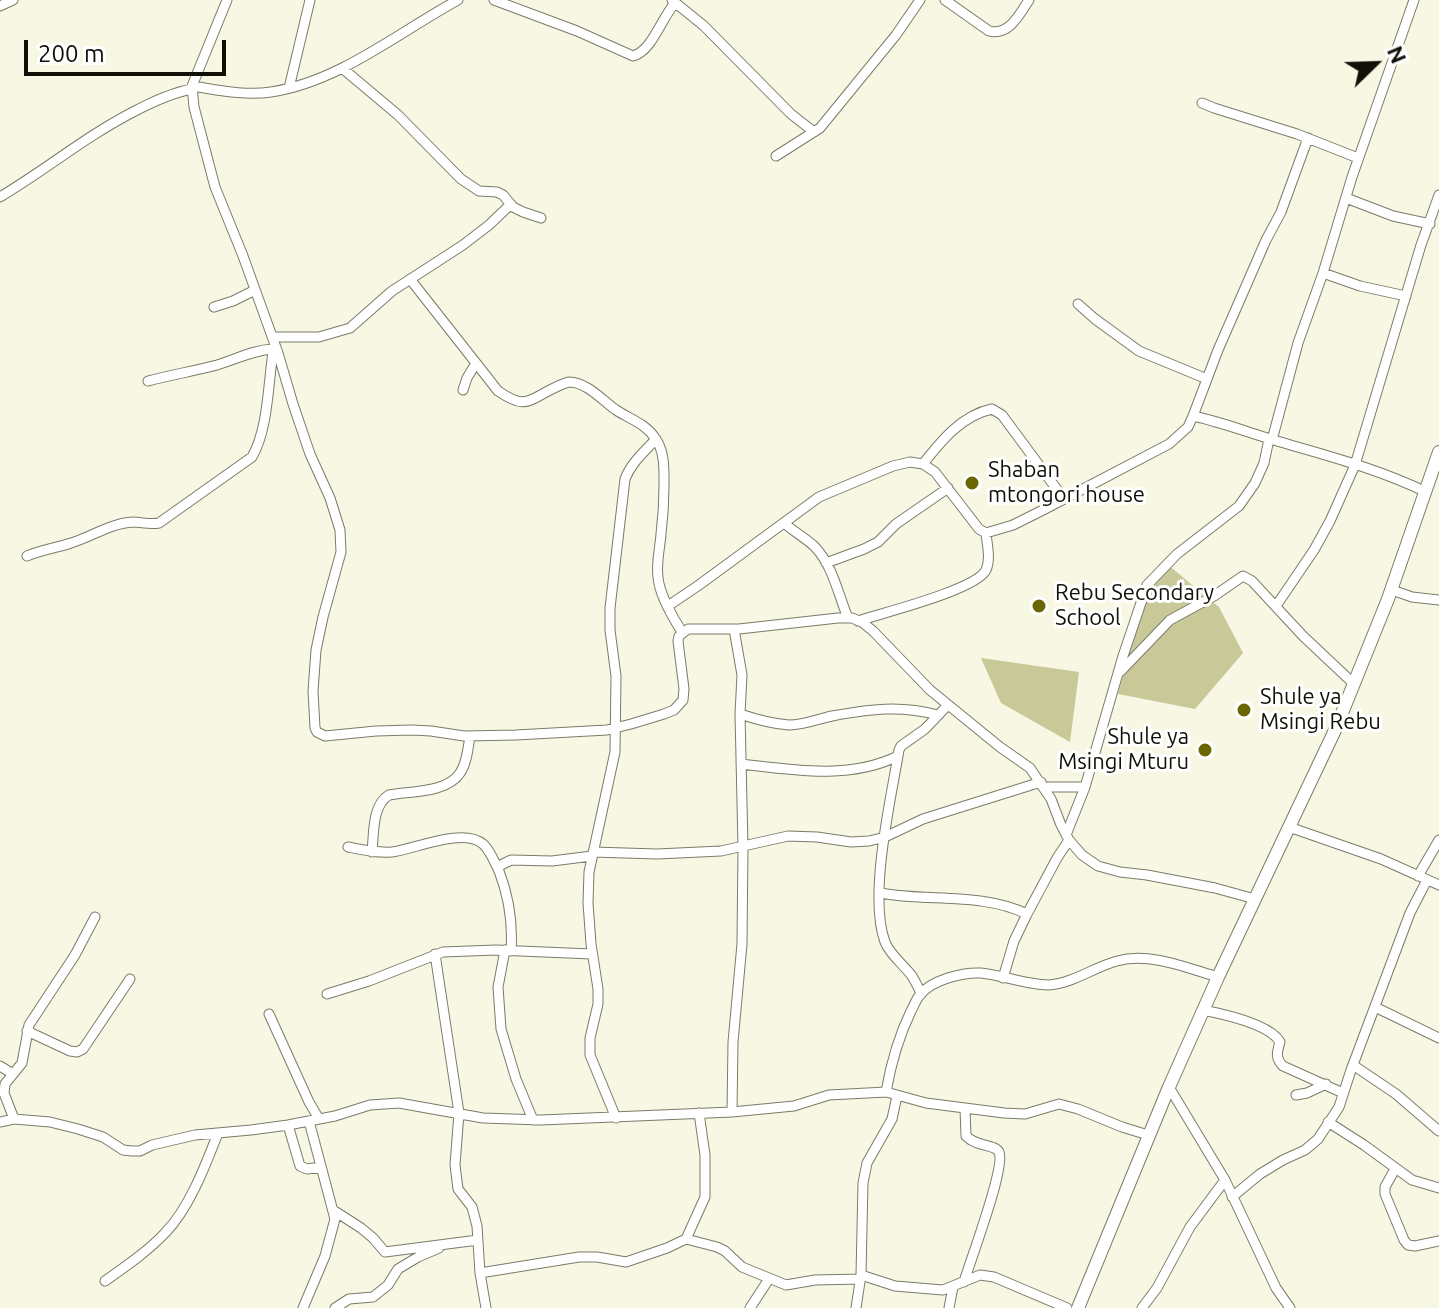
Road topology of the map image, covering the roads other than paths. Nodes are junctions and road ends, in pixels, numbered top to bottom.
1 (13, 0) edge
2 (227, 0) edge
3 (310, 0) edge
4 (458, 0) edge
5 (494, 0) edge
6 (920, 0) edge
7 (945, 0) edge
8 (1029, 0) edge
9 (1414, 0) edge
10 (674, 1) edge
11 (0, 6) edge
12 (342, 68) junction
13 (192, 87) junction
14 (289, 88) junction
15 (1202, 103) dead end
16 (814, 132) junction
17 (1308, 138) junction
18 (776, 156) dead end
19 (1358, 158) junction
20 (1439, 195) edge
21 (0, 196) edge
22 (1346, 198) junction
23 (511, 204) junction
24 (541, 218) dead end
25 (1430, 224) junction
26 (1323, 273) junction
27 (410, 279) junction
28 (255, 290) junction
29 (1406, 296) junction
30 (1078, 304) dead end
31 (214, 307) dead end
32 (273, 343) junction
33 (476, 363) junction
34 (1207, 379) junction
35 (148, 381) dead end
36 (463, 390) dead end
37 (1193, 416) junction
38 (656, 439) junction
39 (1270, 439) junction
40 (1439, 452) edge
41 (923, 464) junction
42 (1355, 465) junction
43 (948, 488) junction
44 (1426, 492) junction
45 (1064, 499) junction
46 (784, 523) junction
47 (986, 533) junction
48 (27, 556) dead end
49 (826, 563) junction
50 (1392, 590) junction
51 (1439, 600) edge
52 (668, 606) junction
53 (1276, 606) junction
54 (848, 618) junction
55 (858, 621) junction
56 (734, 629) junction
57 (682, 632) junction
58 (1119, 673) junction
59 (1354, 684) junction
60 (948, 705) junction
61 (740, 714) junction
62 (938, 715) junction
63 (617, 727) junction
64 (470, 736) junction
65 (898, 756) junction
66 (741, 764) junction
67 (1043, 785) junction
68 (1085, 787) junction
69 (1289, 827) junction
70 (885, 837) junction
71 (1068, 837) junction
72 (1439, 840) edge
73 (348, 847) dead end
74 (743, 847) junction
75 (372, 852) junction
76 (593, 854) junction
77 (497, 867) junction
78 (1422, 878) junction
79 (1439, 885) edge
80 (880, 893) junction
81 (1255, 899) junction
82 (1027, 914) junction
83 (95, 917) dead end
84 (508, 950) junction
85 (435, 954) junction
86 (592, 954) junction
87 (1218, 977) junction
88 (1003, 978) junction
89 (130, 979) dead end
90 (921, 993) junction
91 (327, 994) dead end
92 (1375, 1007) junction
93 (1203, 1010) junction
94 (269, 1014) dead end
95 (27, 1031) junction
96 (1439, 1038) edge
97 (1353, 1065) junction
98 (0, 1066) edge
99 (13, 1074) junction
100 (1326, 1084) junction
101 (1169, 1087) junction
102 (886, 1092) junction
103 (1343, 1093) junction
104 (1296, 1095) dead end
105 (897, 1096) junction
106 (965, 1109) junction
107 (732, 1112) junction
108 (459, 1113) junction
109 (699, 1113) junction
110 (616, 1118) junction
111 (14, 1119) junction
112 (314, 1120) junction
113 (533, 1120) junction
114 (0, 1122) edge
115 (1328, 1122) junction
116 (288, 1125) junction
117 (1439, 1131) edge
118 (218, 1133) junction
119 (1148, 1135) junction
120 (321, 1167) junction
121 (1395, 1169) junction
122 (1225, 1180) junction
123 (1439, 1188) edge
124 (1232, 1197) junction
125 (333, 1210) junction
126 (686, 1239) junction
127 (478, 1240) junction
128 (1439, 1241) edge
129 (453, 1242) junction
130 (480, 1273) junction
131 (861, 1277) junction
132 (769, 1279) junction
133 (105, 1281) dead end
134 (964, 1282) junction
135 (953, 1287) junction
136 (1287, 1307) edge
137 (303, 1308) edge
138 (335, 1308) edge
139 (486, 1308) edge
140 (750, 1308) edge
141 (856, 1308) edge
142 (949, 1308) edge
143 (1067, 1308) edge
144 (1078, 1308) edge
145 (1142, 1308) edge

1 - 11 street
2 - 13 street
3 - 14 street
4 - 12 street
5 - 10 street
6 - 16 street
7 - 8 street
9 - 19 street
10 - 16 street
12 - 14 street
12 - 23 street
13 - 14 street
13 - 21 street
13 - 28 street
15 - 17 street
16 - 18 street
17 - 19 street
17 - 34 street
19 - 22 street
20 - 25 street
22 - 25 street
22 - 26 street
23 - 24 street
23 - 27 street
25 - 29 street
26 - 29 street
26 - 39 street
27 - 32 street
27 - 33 street
28 - 31 street
28 - 32 street
29 - 42 street
30 - 34 street
32 - 35 street
32 - 48 street
32 - 64 street
33 - 36 street
33 - 38 street
34 - 37 street
37 - 39 street
37 - 45 street
38 - 52 street
38 - 63 street
39 - 42 street
39 - 58 street
40 - 44 main road
41 - 43 street
41 - 45 street
41 - 46 street
42 - 44 street
42 - 53 street
43 - 47 street
43 - 49 street
44 - 50 main road
45 - 47 street
46 - 49 street
46 - 52 street
47 - 55 street
49 - 54 street
50 - 51 street
50 - 59 main road
52 - 57 street
53 - 58 street
53 - 59 street
54 - 55 street
54 - 56 street
55 - 60 street
56 - 57 street
56 - 61 street
57 - 63 street
58 - 68 street
59 - 69 main road
60 - 62 street
60 - 67 street
61 - 62 street
61 - 66 street
62 - 65 street
63 - 64 street
63 - 76 street
64 - 75 street
65 - 66 street
65 - 70 street
66 - 74 street
67 - 68 street
67 - 70 street
67 - 71 street
68 - 71 street
69 - 78 street
69 - 81 main road
70 - 74 street
70 - 80 street
71 - 81 street
71 - 82 street
72 - 78 street
73 - 75 street
74 - 76 street
74 - 107 street
75 - 77 street
76 - 77 street
76 - 86 street
77 - 84 street
78 - 79 street
78 - 92 street
80 - 82 street
80 - 90 street
81 - 87 main road
82 - 88 street
83 - 95 street
84 - 85 street
84 - 86 street
84 - 113 street
85 - 91 street
85 - 108 street
86 - 110 street
87 - 88 street
87 - 93 main road
88 - 90 street
89 - 95 street
90 - 102 street
92 - 96 street
92 - 97 street
93 - 100 street
93 - 101 main road
94 - 112 street
95 - 99 street
97 - 103 street
97 - 117 street
98 - 99 street
99 - 111 street
100 - 103 street
100 - 104 street
101 - 119 main road
101 - 122 street
102 - 105 street
102 - 107 street
103 - 115 street
105 - 106 street
105 - 131 street
106 - 119 street
106 - 134 street
107 - 109 street
108 - 112 street
108 - 113 street
108 - 127 street
109 - 110 street
109 - 126 street
110 - 113 street
111 - 114 street
111 - 118 street
112 - 116 street
112 - 120 street
115 - 121 street
115 - 124 street
116 - 118 street
116 - 120 street
118 - 133 street
119 - 144 main road
120 - 125 street
121 - 123 street
121 - 128 street
122 - 124 street
122 - 145 street
124 - 136 street
125 - 129 street
125 - 137 street
126 - 130 street
126 - 132 street
127 - 129 street
127 - 130 street
129 - 138 street
130 - 139 street
131 - 132 street
131 - 135 street
131 - 141 street
132 - 140 street
134 - 135 street
134 - 143 street
135 - 142 street

